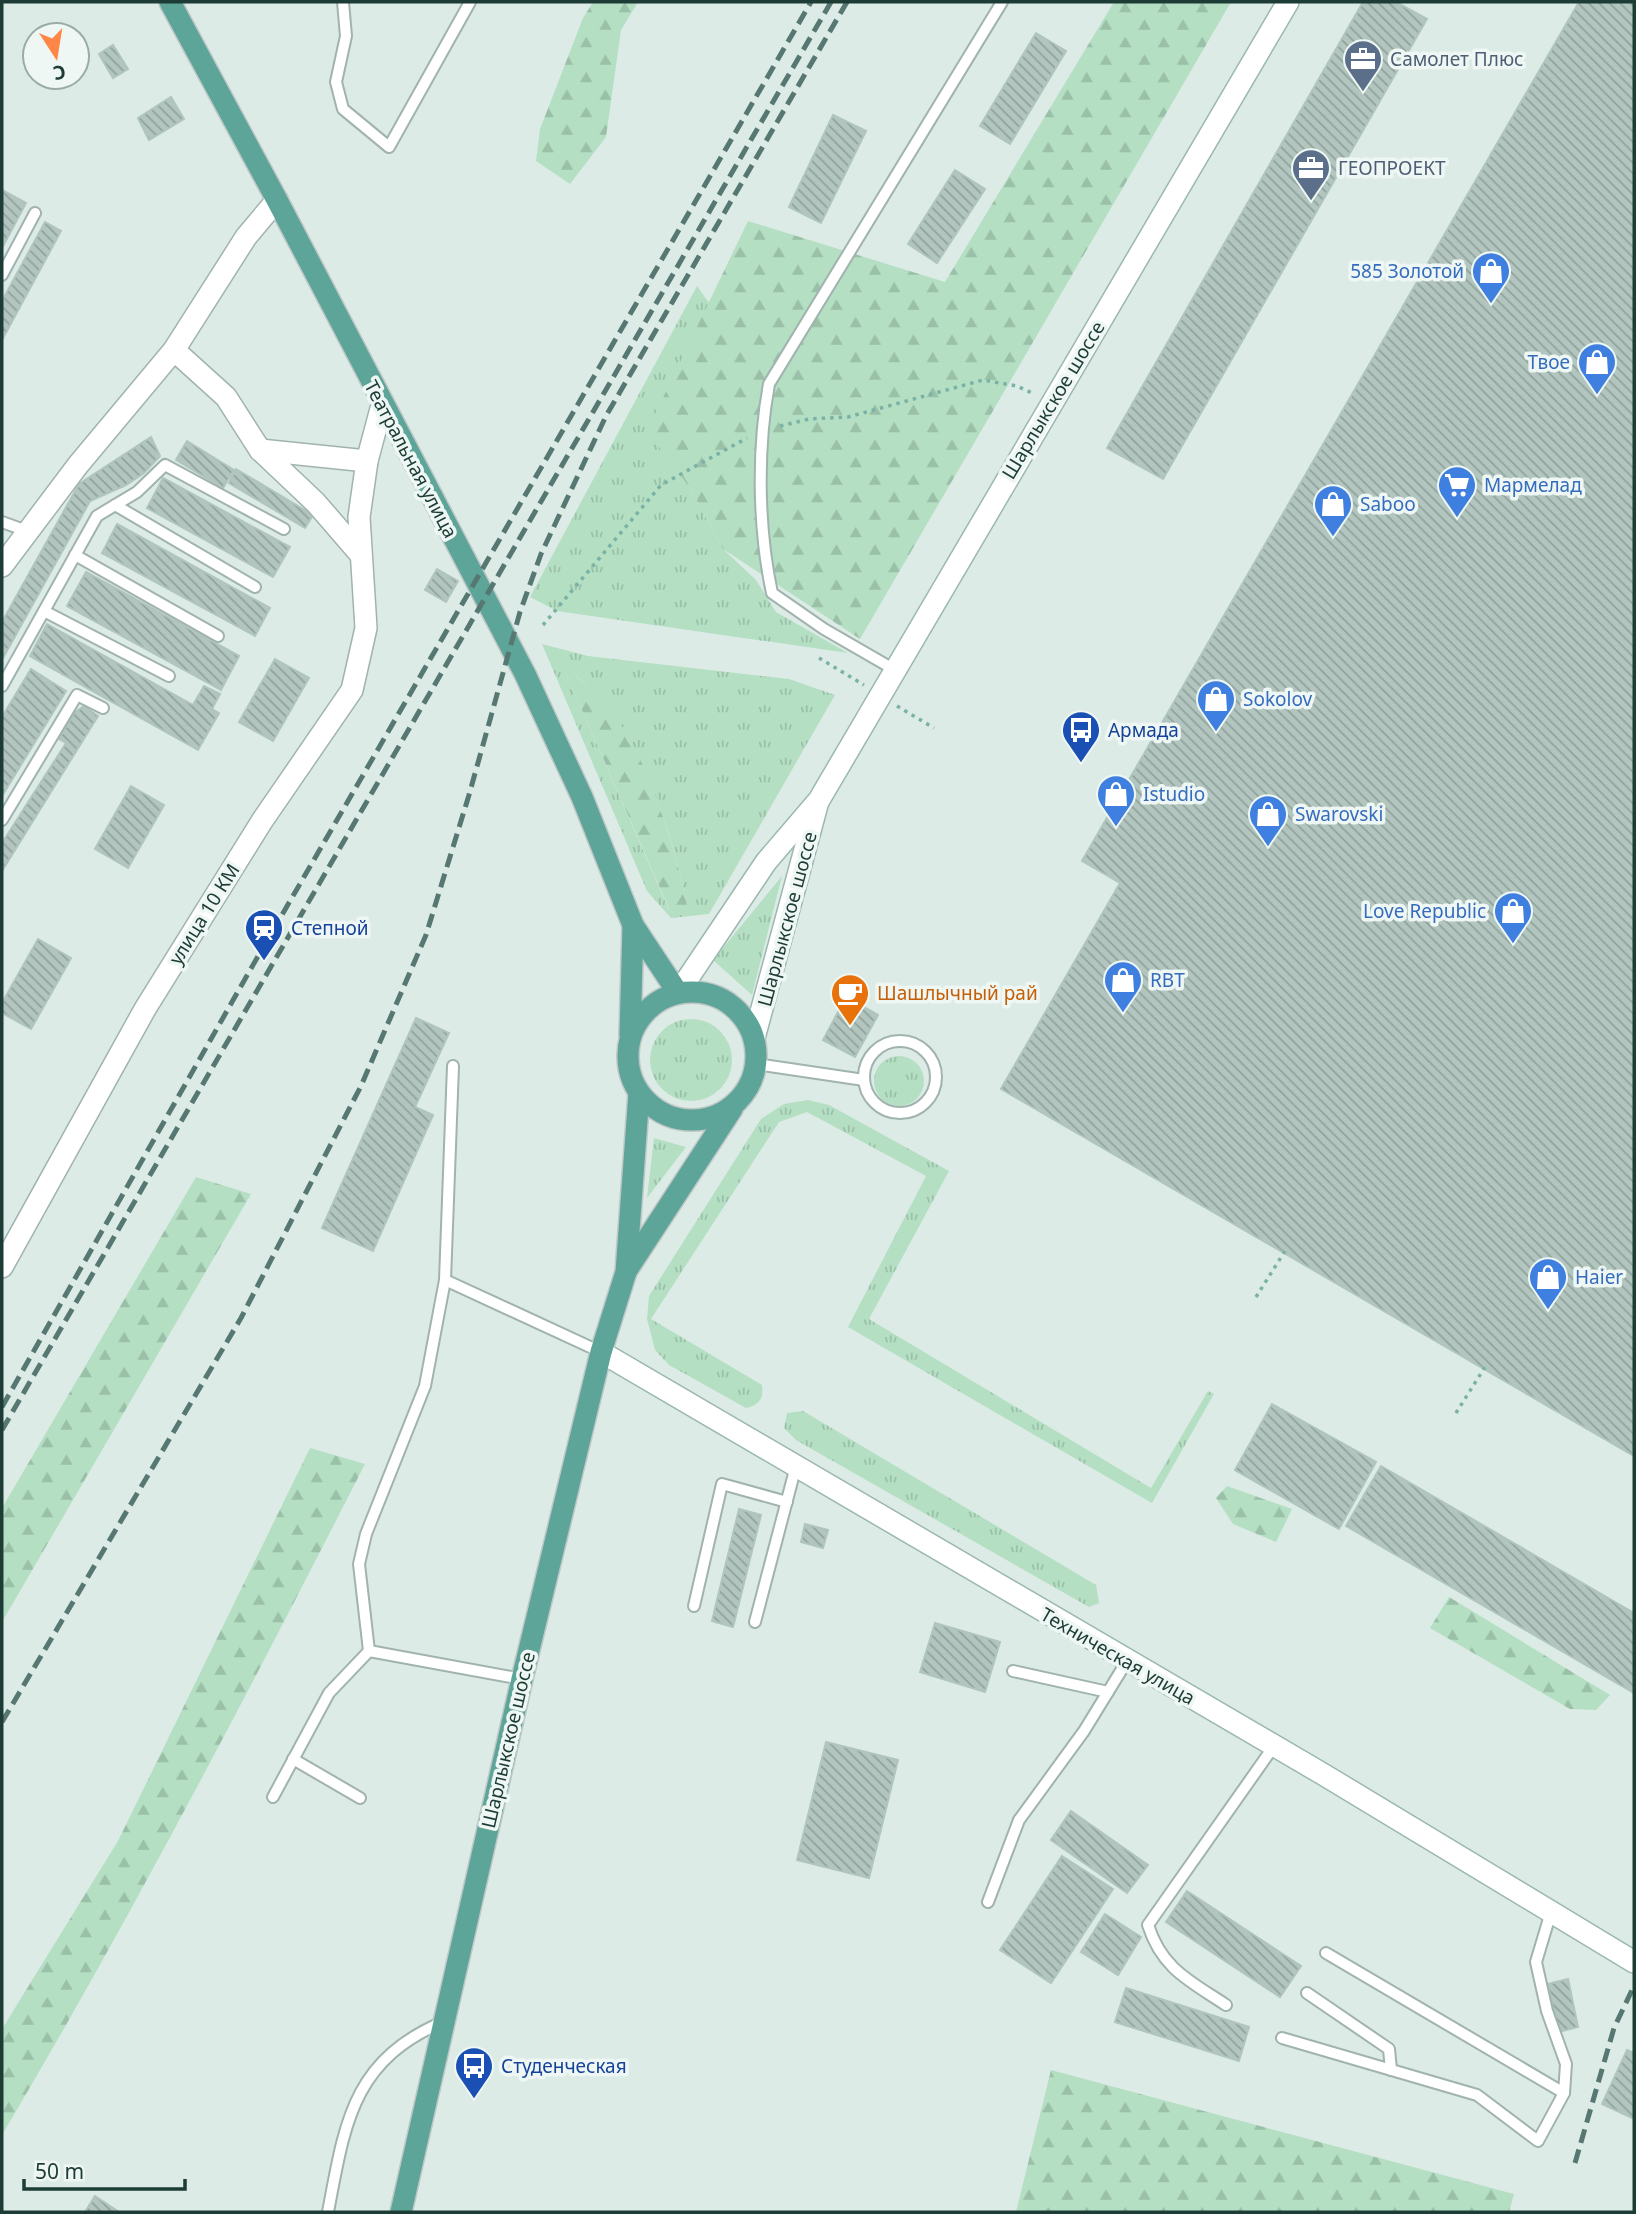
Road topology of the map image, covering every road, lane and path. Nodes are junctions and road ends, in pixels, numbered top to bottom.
1 (170, 2) edge
2 (343, 2) edge
3 (470, 2) edge
4 (1002, 2) edge
5 (1288, 2) edge
6 (277, 200) junction
7 (35, 213) dead end
8 (2, 275) edge
9 (174, 350) junction
10 (382, 405) junction
11 (260, 450) junction
12 (367, 461) junction
13 (116, 505) junction
14 (2, 522) edge
15 (284, 529) dead end
16 (27, 531) junction
17 (360, 554) junction
18 (75, 555) junction
19 (2, 566) edge
20 (255, 587) dead end
21 (44, 611) junction
22 (218, 636) dead end
23 (819, 658) dead end
24 (895, 670) junction
25 (169, 676) dead end
26 (851, 677) dead end
27 (2, 687) edge
28 (103, 708) dead end
29 (819, 800) junction
30 (2, 820) edge
31 (633, 925) junction
32 (678, 993) junction
33 (630, 1038) junction
34 (754, 1038) junction
35 (756, 1064) junction
36 (453, 1066) dead end
37 (864, 1080) junction
38 (639, 1093) junction
39 (735, 1104) junction
40 (1285, 1251) dead end
41 (2, 1267) edge
42 (626, 1272) junction
43 (445, 1280) junction
44 (1256, 1297) dead end
45 (601, 1352) junction
46 (1485, 1367) dead end
47 (1456, 1413) dead end
48 (796, 1466) junction
49 (787, 1502) junction
50 (694, 1605) dead end
51 (755, 1622) dead end
52 (369, 1651) junction
53 (1127, 1661) junction
54 (1013, 1671) dead end
55 (522, 1679) junction
56 (1108, 1692) junction
57 (1274, 1746) junction
58 (293, 1759) junction
59 (273, 1797) dead end
60 (360, 1798) dead end
61 (988, 1902) dead end
62 (1551, 1913) junction
63 (1326, 1953) dead end
64 (1634, 1962) edge
65 (1307, 1993) dead end
66 (1226, 2005) dead end
67 (444, 2021) junction
68 (1282, 2038) dead end
69 (1391, 2070) junction
70 (1564, 2093) junction
71 (328, 2212) edge
72 (401, 2212) edge

1 - 6 main road, Театральная улица
2 - 3 lane
4 - 24 lane
5 - 24 street, Шарлыкское шоссе
6 - 9 street
6 - 10 main road, Театральная улица
7 - 8 lane
9 - 11 street
9 - 16 street
10 - 12 street, улица 10 КМ
10 - 31 main road, Театральная улица
11 - 12 street
11 - 17 street
12 - 17 street, улица 10 КМ
13 - 15 lane
13 - 18 lane
13 - 20 lane
14 - 16 lane
16 - 19 street
17 - 41 street, улица 10 КМ
18 - 21 lane
18 - 22 lane
21 - 25 lane
21 - 27 lane
23 - 26 path
24 - 29 street, Шарлыкское шоссе
28 - 30 lane
29 - 32 street, Шарлыкское шоссе
29 - 34 street, Шарлыкское шоссе
31 - 32 main road, Театральная улица
31 - 33 main road, Театральная улица
32 - 33 main road
32 - 34 main road
33 - 38 main road
34 - 35 main road
35 - 37 lane
35 - 39 main road
36 - 43 lane
37 - 37 lane
38 - 39 main road
38 - 42 main road, Шарлыкское шоссе
39 - 42 main road, Шарлыкское шоссе
40 - 44 path
42 - 45 main road, Шарлыкское шоссе
43 - 45 lane
43 - 52 lane
45 - 48 street, Техническая улица
45 - 55 main road, Шарлыкское шоссе
46 - 47 path
48 - 49 lane
48 - 53 street, Техническая улица
49 - 50 lane
49 - 51 lane
52 - 55 lane
52 - 58 lane
53 - 56 lane
53 - 57 street, Техническая улица
54 - 56 lane
55 - 67 main road, Шарлыкское шоссе
56 - 61 lane
57 - 62 street, Техническая улица
57 - 66 lane
58 - 59 lane
58 - 60 lane
62 - 64 street, Техническая улица
62 - 70 lane
63 - 70 lane
65 - 69 lane
67 - 71 lane
67 - 72 main road, Шарлыкское шоссе
68 - 69 lane
69 - 70 lane

